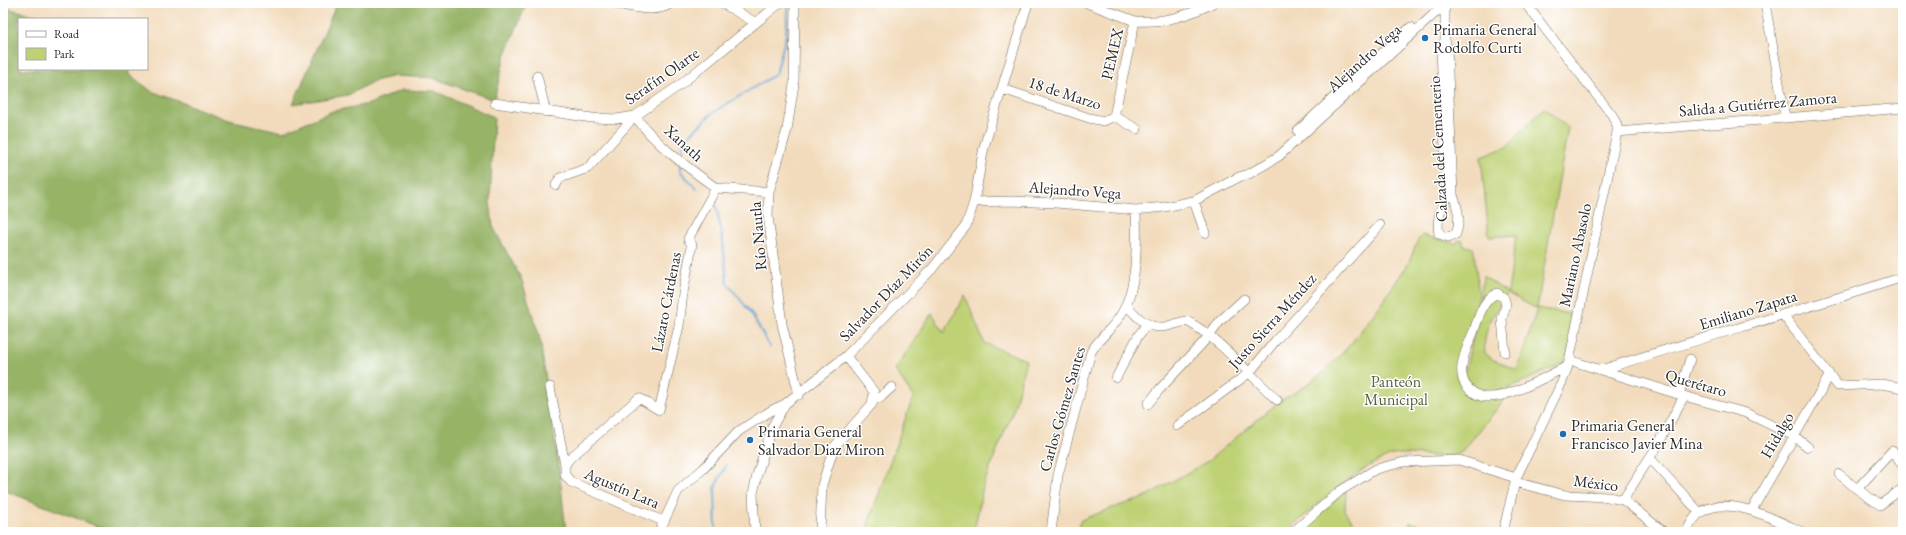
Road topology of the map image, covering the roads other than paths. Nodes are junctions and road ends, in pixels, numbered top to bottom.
1 (612, 3) edge
2 (671, 3) edge
3 (722, 3) edge
4 (780, 3) edge
5 (795, 3) edge
6 (1028, 3) edge
7 (1087, 3) edge
8 (1213, 3) edge
9 (1525, 3) edge
10 (1765, 3) edge
11 (1445, 4) edge
12 (1135, 21) junction
13 (756, 23) junction
14 (537, 76) dead end
15 (1003, 89) junction
16 (495, 103) dead end
17 (1903, 108) edge
18 (546, 112) junction
19 (635, 116) junction
20 (1114, 116) junction
21 (1785, 117) junction
22 (1137, 129) dead end
23 (1617, 132) junction
24 (556, 185) dead end
25 (716, 188) junction
26 (769, 192) junction
27 (1450, 195) dead end
28 (1194, 201) junction
29 (974, 202) junction
30 (1136, 210) junction
31 (1380, 225) dead end
32 (1205, 233) dead end
33 (1903, 277) edge
34 (1244, 299) dead end
35 (1126, 304) junction
36 (1783, 315) junction
37 (1147, 324) junction
38 (1210, 335) junction
39 (1505, 352) dead end
40 (846, 356) junction
41 (1690, 359) dead end
42 (1568, 363) junction
43 (1601, 370) junction
44 (1249, 373) junction
45 (1829, 376) junction
46 (1116, 378) dead end
47 (892, 387) dead end
48 (550, 388) dead end
49 (1903, 388) edge
50 (799, 395) junction
51 (1682, 395) junction
52 (874, 398) junction
53 (1277, 400) dead end
54 (785, 404) junction
55 (1148, 404) dead end
56 (1177, 426) dead end
57 (1794, 436) junction
58 (1808, 447) dead end
59 (1650, 458) junction
60 (565, 465) junction
61 (1903, 466) edge
62 (1839, 474) dead end
63 (1516, 480) junction
64 (1903, 488) edge
65 (1857, 489) junction
66 (1623, 500) junction
67 (1752, 510) junction
68 (1700, 513) junction
69 (663, 521) junction
70 (659, 532) edge
71 (755, 532) edge
72 (820, 532) edge
73 (1051, 532) edge
74 (1293, 532) edge
75 (1503, 532) edge
76 (1664, 532) edge
77 (1687, 532) edge
78 (1802, 532) edge

1 - 2 street
3 - 13 street
4 - 13 street, Serafín Olarte
5 - 26 street, Río Nautla
6 - 15 street, Salvador Díaz Mirón
7 - 12 street
8 - 12 street
9 - 23 street
10 - 21 street
11 - 27 street, Calzada del Cementerio
11 - 28 street, Alejandro Vega
12 - 20 street, PEMEX
13 - 19 street, Serafín Olarte
14 - 18 street
15 - 20 street, 18 de Marzo
15 - 29 street, Salvador Díaz Mirón
16 - 18 street, Serafín Olarte
17 - 21 street, Salida a Gutiérrez Zamora
18 - 19 street, Serafín Olarte
19 - 24 street
19 - 25 street, Xanath
20 - 22 street, 18 de Marzo
21 - 23 street, Salida a Gutiérrez Zamora
23 - 42 street, Mariano Abasolo
25 - 26 street
25 - 60 street, Lázaro Cárdenas
26 - 50 street, Río Nautla
28 - 30 street, Alejandro Vega
28 - 32 street
29 - 30 street, Alejandro Vega
29 - 40 street, Salvador Díaz Mirón
30 - 35 street, Carlos Gómez Santes
31 - 44 street, Justo Sierra Méndez
33 - 36 street, Emiliano Zapata
34 - 38 street
35 - 37 street
35 - 73 street, Carlos Gómez Santes
36 - 43 street, Emiliano Zapata
36 - 45 street
37 - 38 street
37 - 46 street
38 - 44 street
38 - 55 street
39 - 42 street
40 - 50 street, Salvador Díaz Mirón
40 - 52 street
41 - 51 street
42 - 43 street, Querétaro
42 - 63 street, Mariano Abasolo
43 - 51 street, Querétaro
44 - 53 street
44 - 56 street, Justo Sierra Méndez
45 - 49 street
45 - 57 street, Hidalgo
47 - 52 street
48 - 60 street, Agustín Lara
50 - 54 street, Salvador Díaz Mirón
51 - 57 street, Querétaro
51 - 59 street
52 - 72 street
54 - 69 street, Salvador Díaz Mirón
54 - 71 street
57 - 58 street, Querétaro
57 - 67 street, Hidalgo
59 - 66 street
59 - 68 street
60 - 69 street, Agustín Lara
61 - 65 street
62 - 65 street
63 - 66 street, México
63 - 74 street, México
63 - 75 street, Mariano Abasolo
64 - 65 street
66 - 76 street, México
67 - 68 street
67 - 78 street
68 - 77 street
69 - 70 street, Salvador Díaz Mirón

